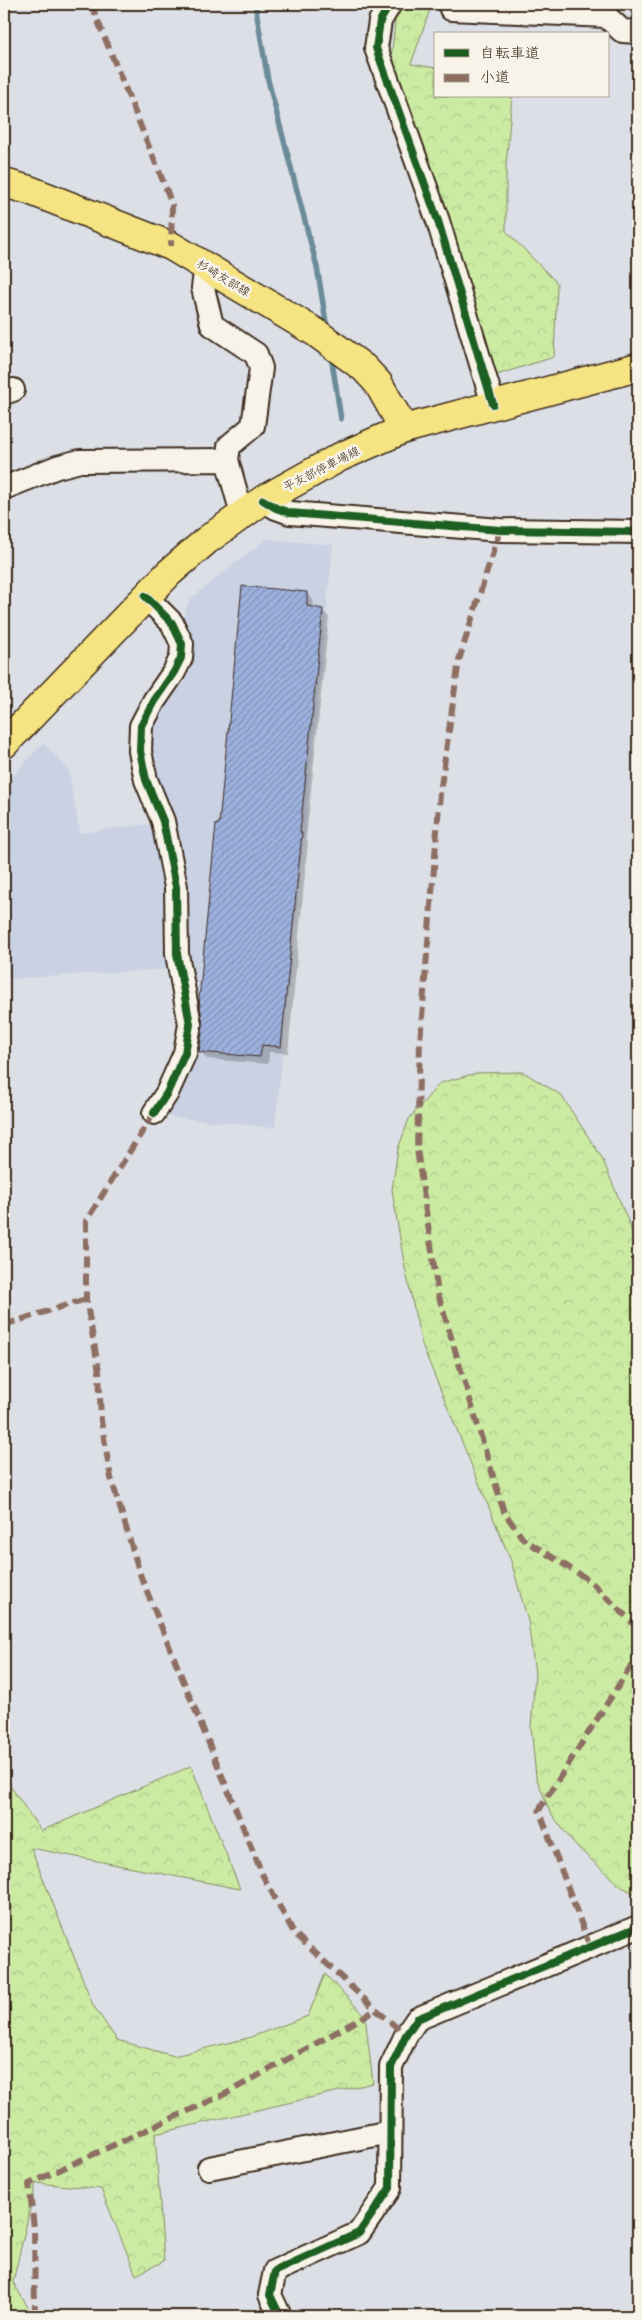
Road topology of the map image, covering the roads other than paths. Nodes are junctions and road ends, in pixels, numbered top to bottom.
1 (390, 4) edge
2 (451, 9) dead end
3 (638, 32) edge
4 (4, 182) edge
5 (206, 265) junction
6 (638, 367) edge
7 (492, 404) junction
8 (404, 430) junction
9 (227, 460) junction
10 (4, 488) edge
11 (252, 507) junction
12 (638, 532) edge
13 (145, 596) junction
14 (4, 744) edge
15 (154, 1113) dead end
16 (638, 1927) edge
17 (390, 2132) junction
18 (209, 2168) dead end
19 (280, 2316) edge

1 - 7 street
2 - 3 street
4 - 5 main road, 杉崎友部線
5 - 8 main road, 杉崎友部線
5 - 9 street
6 - 7 main road, 平友部停車場線
7 - 8 main road, 平友部停車場線
8 - 11 main road, 平友部停車場線
9 - 10 street
9 - 11 street
11 - 12 street
11 - 13 main road, 平友部停車場線
13 - 14 main road, 平友部停車場線
13 - 15 street
16 - 17 street
17 - 18 street
17 - 19 street

